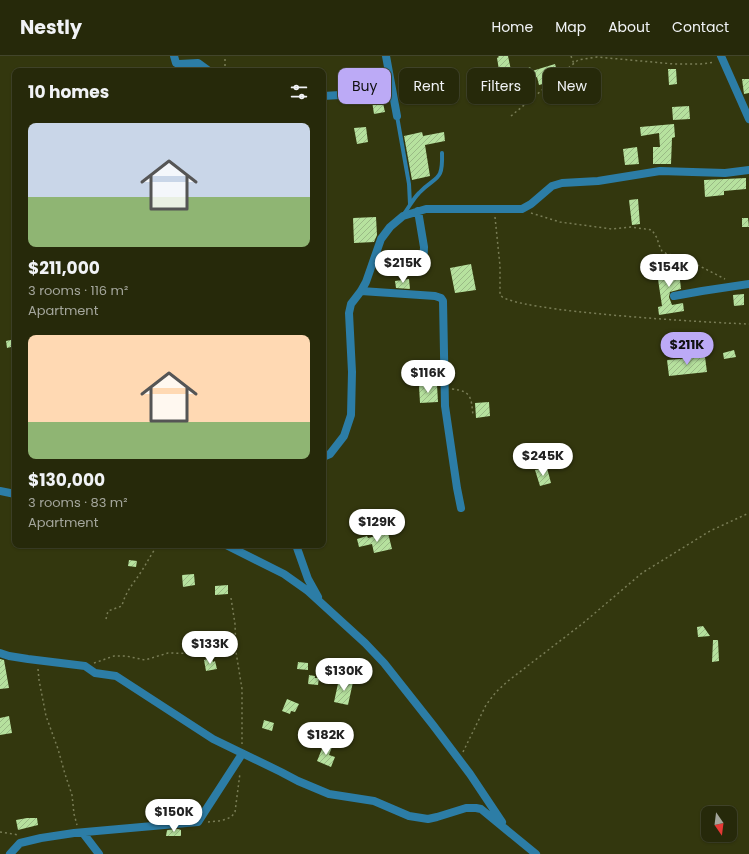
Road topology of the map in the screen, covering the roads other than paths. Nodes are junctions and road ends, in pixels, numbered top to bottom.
1 (174, 56) edge
2 (386, 56) edge
3 (722, 59) edge
4 (205, 68) edge
5 (392, 92) junction
6 (326, 96) edge
7 (397, 116) joint
8 (749, 119) edge
9 (442, 153) dead end
10 (749, 170) edge
11 (410, 204) junction
12 (418, 212) junction
13 (403, 216) junction
14 (423, 267) dead end
15 (749, 284) edge
16 (361, 291) junction
17 (674, 296) dead end
18 (326, 456) edge
19 (0, 491) edge
20 (12, 493) edge
21 (461, 508) dead end
22 (232, 548) edge
23 (297, 548) edge
24 (322, 604) junction
25 (0, 653) edge
26 (242, 754) junction
27 (506, 829) junction
28 (82, 833) junction
29 (10, 854) edge
30 (99, 854) edge
31 (536, 854) edge

1 - 4 street
2 - 5 street
3 - 8 street
5 - 6 street
5 - 7 street
7 - 11 lane
9 - 11 lane
10 - 12 street
11 - 13 lane
12 - 13 street
12 - 14 street
13 - 16 street
15 - 17 street
16 - 18 street
16 - 21 street
19 - 20 street
22 - 24 street
23 - 24 street
24 - 27 street
25 - 26 street
26 - 27 street
26 - 28 street
27 - 31 street
28 - 29 street
28 - 30 street

